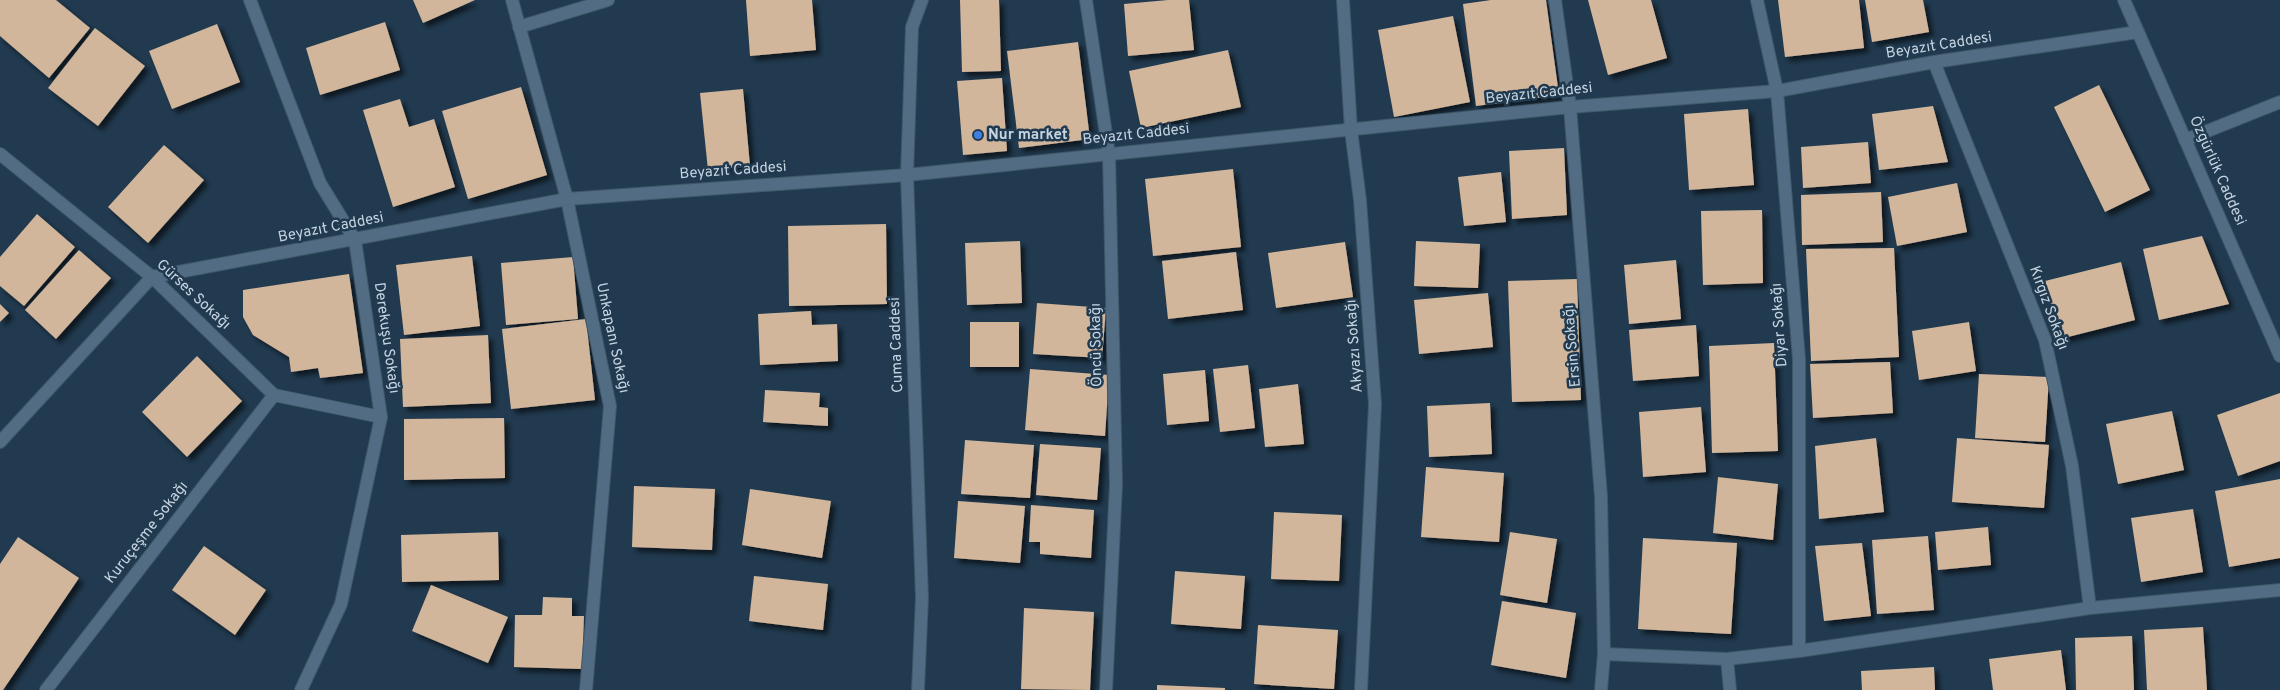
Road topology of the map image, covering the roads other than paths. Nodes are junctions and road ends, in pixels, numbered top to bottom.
1 (250, 0) edge
2 (512, 0) edge
3 (608, 0) edge
4 (922, 0) edge
5 (1086, 0) edge
6 (1343, 0) edge
7 (1555, 0) edge
8 (1756, 0) edge
9 (2124, 0) edge
10 (520, 28) junction
11 (2138, 32) junction
12 (1934, 62) junction
13 (1778, 91) junction
14 (2280, 102) edge
15 (1570, 107) junction
16 (1351, 130) junction
17 (2185, 140) junction
18 (0, 154) edge
19 (1109, 154) junction
20 (907, 174) junction
21 (567, 199) junction
22 (355, 240) junction
23 (152, 277) junction
24 (2280, 356) edge
25 (274, 395) junction
26 (381, 417) junction
27 (0, 442) edge
28 (2280, 590) edge
29 (2090, 608) junction
30 (1799, 651) junction
31 (1604, 654) junction
32 (1728, 659) junction
33 (46, 690) edge
34 (301, 690) edge
35 (586, 690) edge
36 (918, 690) edge
37 (1106, 690) edge
38 (1362, 690) edge
39 (1601, 690) edge
40 (1730, 690) edge

1 - 22 street, Derekuşu Sokağı
2 - 10 street, Unkapanı Sokağı
3 - 10 street
4 - 20 street, Cuma Caddesi
5 - 19 street, Öncü Sokağı
6 - 16 street, Akyazı Sokağı
7 - 15 street, Ersin Sokağı
8 - 13 street, Diyar Sokağı
9 - 11 street, Özgürlük Caddesi
10 - 21 street, Unkapanı Sokağı
11 - 12 street, Beyazıt Caddesi
11 - 17 street, Özgürlük Caddesi
12 - 13 street, Beyazıt Caddesi
12 - 29 street, Kırgız Sokağı
13 - 15 street, Beyazıt Caddesi
13 - 30 street, Diyar Sokağı
14 - 17 street
15 - 16 street, Beyazıt Caddesi
15 - 31 street, Ersin Sokağı
16 - 19 street, Beyazıt Caddesi
16 - 38 street, Akyazı Sokağı
17 - 24 street, Özgürlük Caddesi
18 - 23 street, Gürses Sokağı
19 - 20 street, Beyazıt Caddesi
19 - 37 street, Öncü Sokağı
20 - 21 street, Beyazıt Caddesi
20 - 36 street, Cuma Caddesi
21 - 22 street, Beyazıt Caddesi
21 - 35 street, Unkapanı Sokağı
22 - 23 street, Beyazıt Caddesi
22 - 26 street, Derekuşu Sokağı
23 - 25 street, Gürses Sokağı
23 - 27 street
25 - 26 street
25 - 33 street, Kuruçeşme Sokağı
26 - 34 street, Derekuşu Sokağı
28 - 29 street
29 - 30 street
30 - 32 street
31 - 32 street
31 - 39 street, Ersin Sokağı
32 - 40 street

